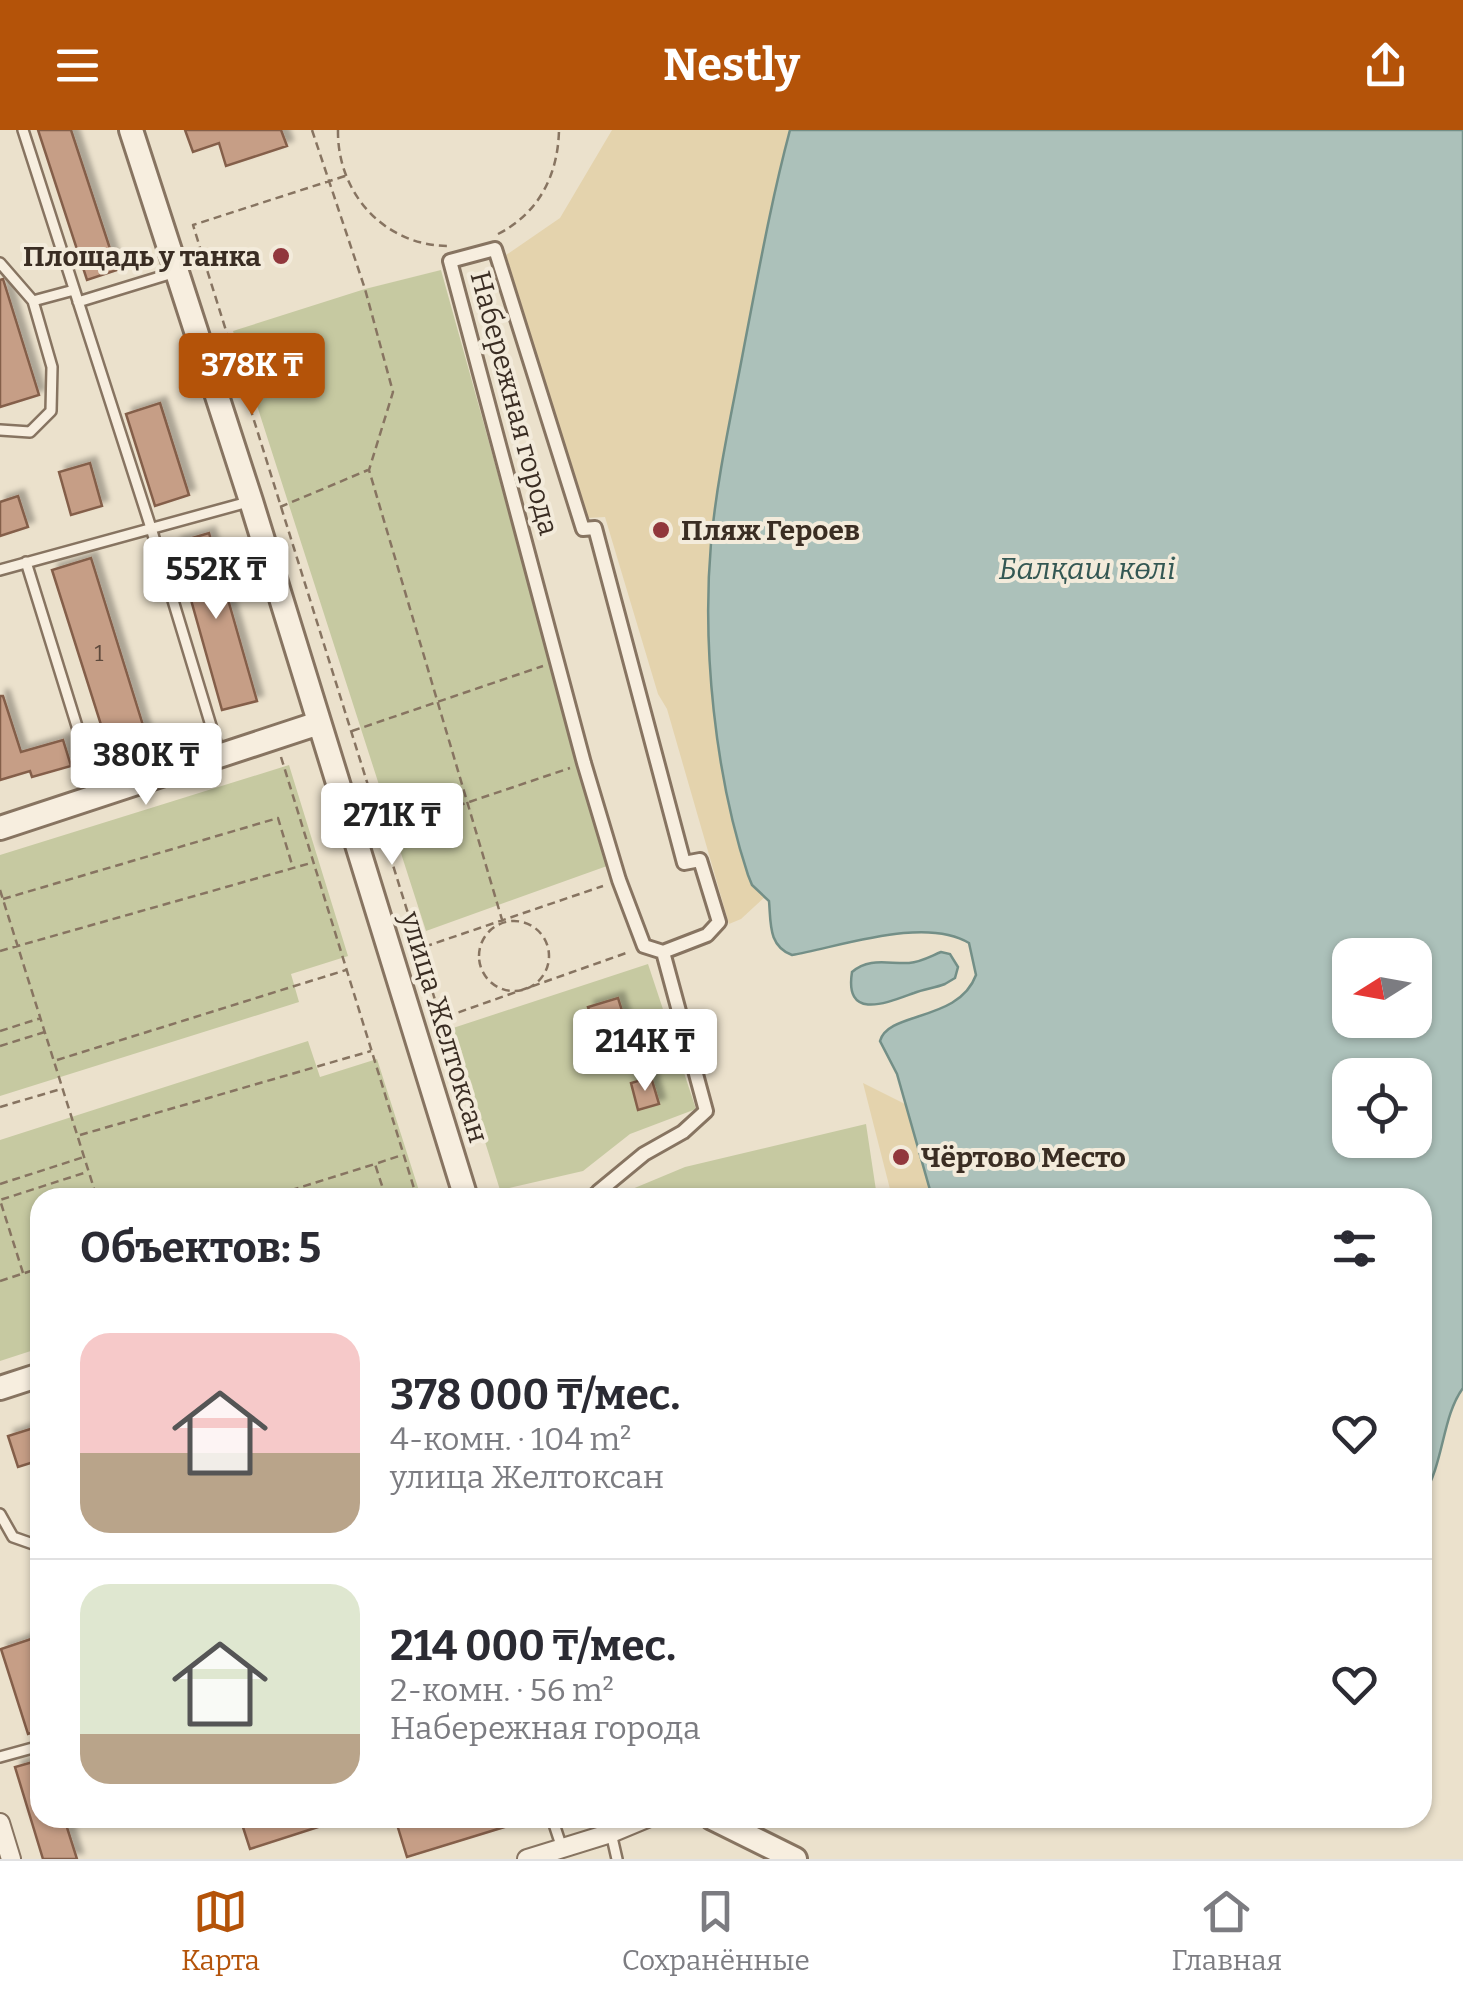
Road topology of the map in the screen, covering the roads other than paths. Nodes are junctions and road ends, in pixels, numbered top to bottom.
1 (23, 130) edge
2 (131, 130) edge
3 (0, 263) edge
4 (176, 272) junction
5 (74, 290) junction
6 (33, 301) junction
7 (78, 302) junction
8 (0, 430) edge
9 (251, 501) junction
10 (151, 528) junction
11 (26, 562) junction
12 (0, 570) edge
13 (319, 723) junction
14 (220, 757) junction
15 (98, 796) junction
16 (0, 828) edge
17 (663, 952) junction
18 (463, 1188) edge
19 (603, 1188) edge
20 (30, 1378) edge
21 (0, 1388) edge
22 (0, 1514) edge
23 (30, 1543) edge
24 (30, 1749) edge
25 (0, 1758) edge
26 (555, 1828) edge
27 (623, 1828) edge
28 (732, 1828) edge
29 (612, 1833) junction
30 (2, 1834) edge
31 (562, 1848) junction
32 (11, 1859) edge
33 (527, 1859) edge
34 (617, 1859) edge
35 (795, 1859) edge

1 - 5 lane
2 - 4 street, улица Желтоксан
3 - 6 lane
4 - 7 lane
4 - 9 street, улица Желтоксан
5 - 6 lane
5 - 7 lane
6 - 8 lane
7 - 10 lane
9 - 10 lane
9 - 13 street, улица Желтоксан
10 - 11 lane
10 - 14 lane
11 - 12 lane
11 - 15 lane
13 - 14 street
13 - 18 street, улица Желтоксан
14 - 15 street
15 - 16 street
17 - 17 street, Набережная города
17 - 19 street
20 - 21 street
22 - 23 lane
24 - 25 lane
26 - 31 lane
27 - 29 street
28 - 35 street
29 - 31 street
29 - 34 lane
30 - 32 street
31 - 33 street

